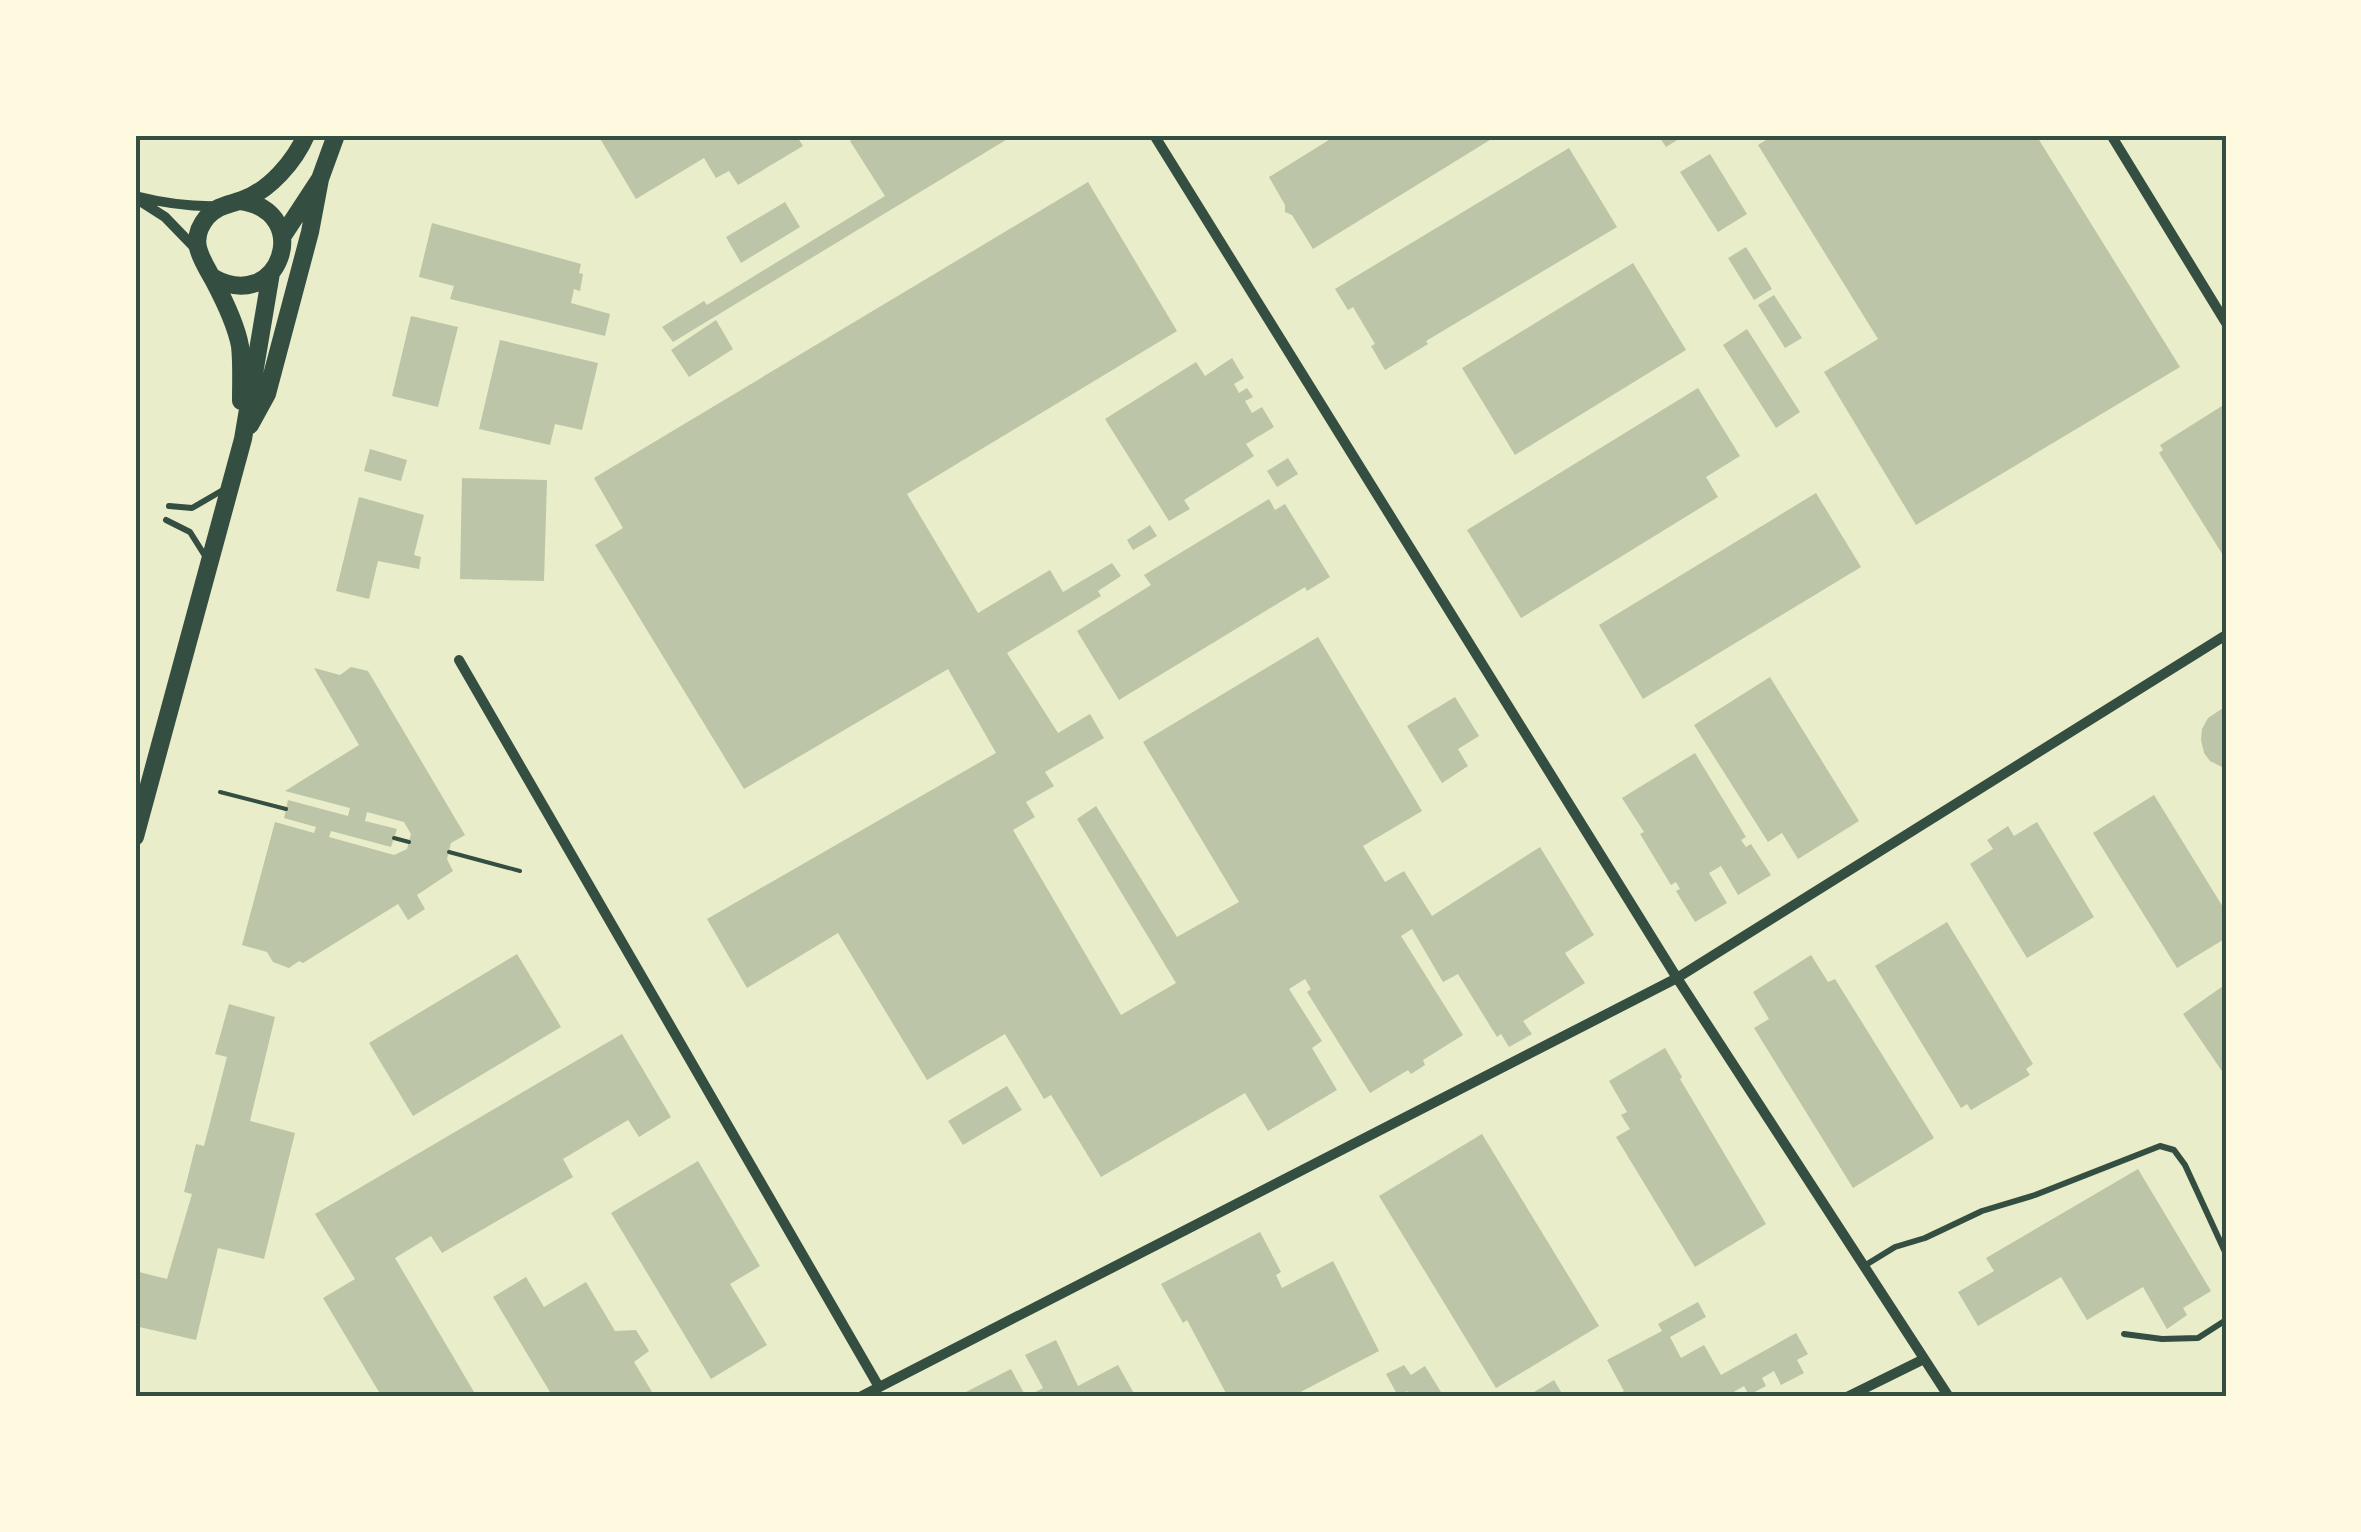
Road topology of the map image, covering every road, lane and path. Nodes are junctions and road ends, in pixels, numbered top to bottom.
1 (306, 135) edge
2 (336, 135) edge
3 (1154, 135) edge
4 (2112, 135) edge
5 (320, 179) junction
6 (135, 197) edge
7 (240, 201) junction
8 (220, 206) junction
9 (282, 237) junction
10 (198, 252) junction
11 (271, 273) junction
12 (212, 277) junction
13 (2226, 323) edge
14 (242, 439) junction
15 (230, 482) junction
16 (169, 506) dead end
17 (166, 520) dead end
18 (208, 562) junction
19 (2226, 636) edge
20 (459, 660) dead end
21 (220, 792) dead end
22 (286, 809) dead end
23 (135, 838) edge
24 (394, 838) dead end
25 (409, 842) dead end
26 (449, 852) dead end
27 (520, 871) dead end
28 (1677, 978) junction
29 (2226, 1254) edge
30 (1864, 1266) junction
31 (2226, 1320) edge
32 (2124, 1334) dead end
33 (1924, 1359) junction
34 (879, 1387) junction
35 (860, 1397) edge
36 (1847, 1397) edge
37 (1949, 1397) edge

1 - 7 main road
2 - 5 main road
3 - 28 street
4 - 13 street
5 - 9 main road
5 - 14 main road
6 - 8 street
6 - 10 street
7 - 8 main road
7 - 9 main road
8 - 10 main road
9 - 11 main road
10 - 12 main road
11 - 12 main road
11 - 14 main road
12 - 14 main road
14 - 15 main road
15 - 16 lane
15 - 18 main road
17 - 18 lane
18 - 23 main road
19 - 28 street
20 - 34 street
21 - 22 path
24 - 25 path
26 - 27 path
28 - 30 street
28 - 34 street
29 - 30 lane
30 - 33 street
31 - 32 lane
33 - 36 street
33 - 37 street
34 - 35 street

